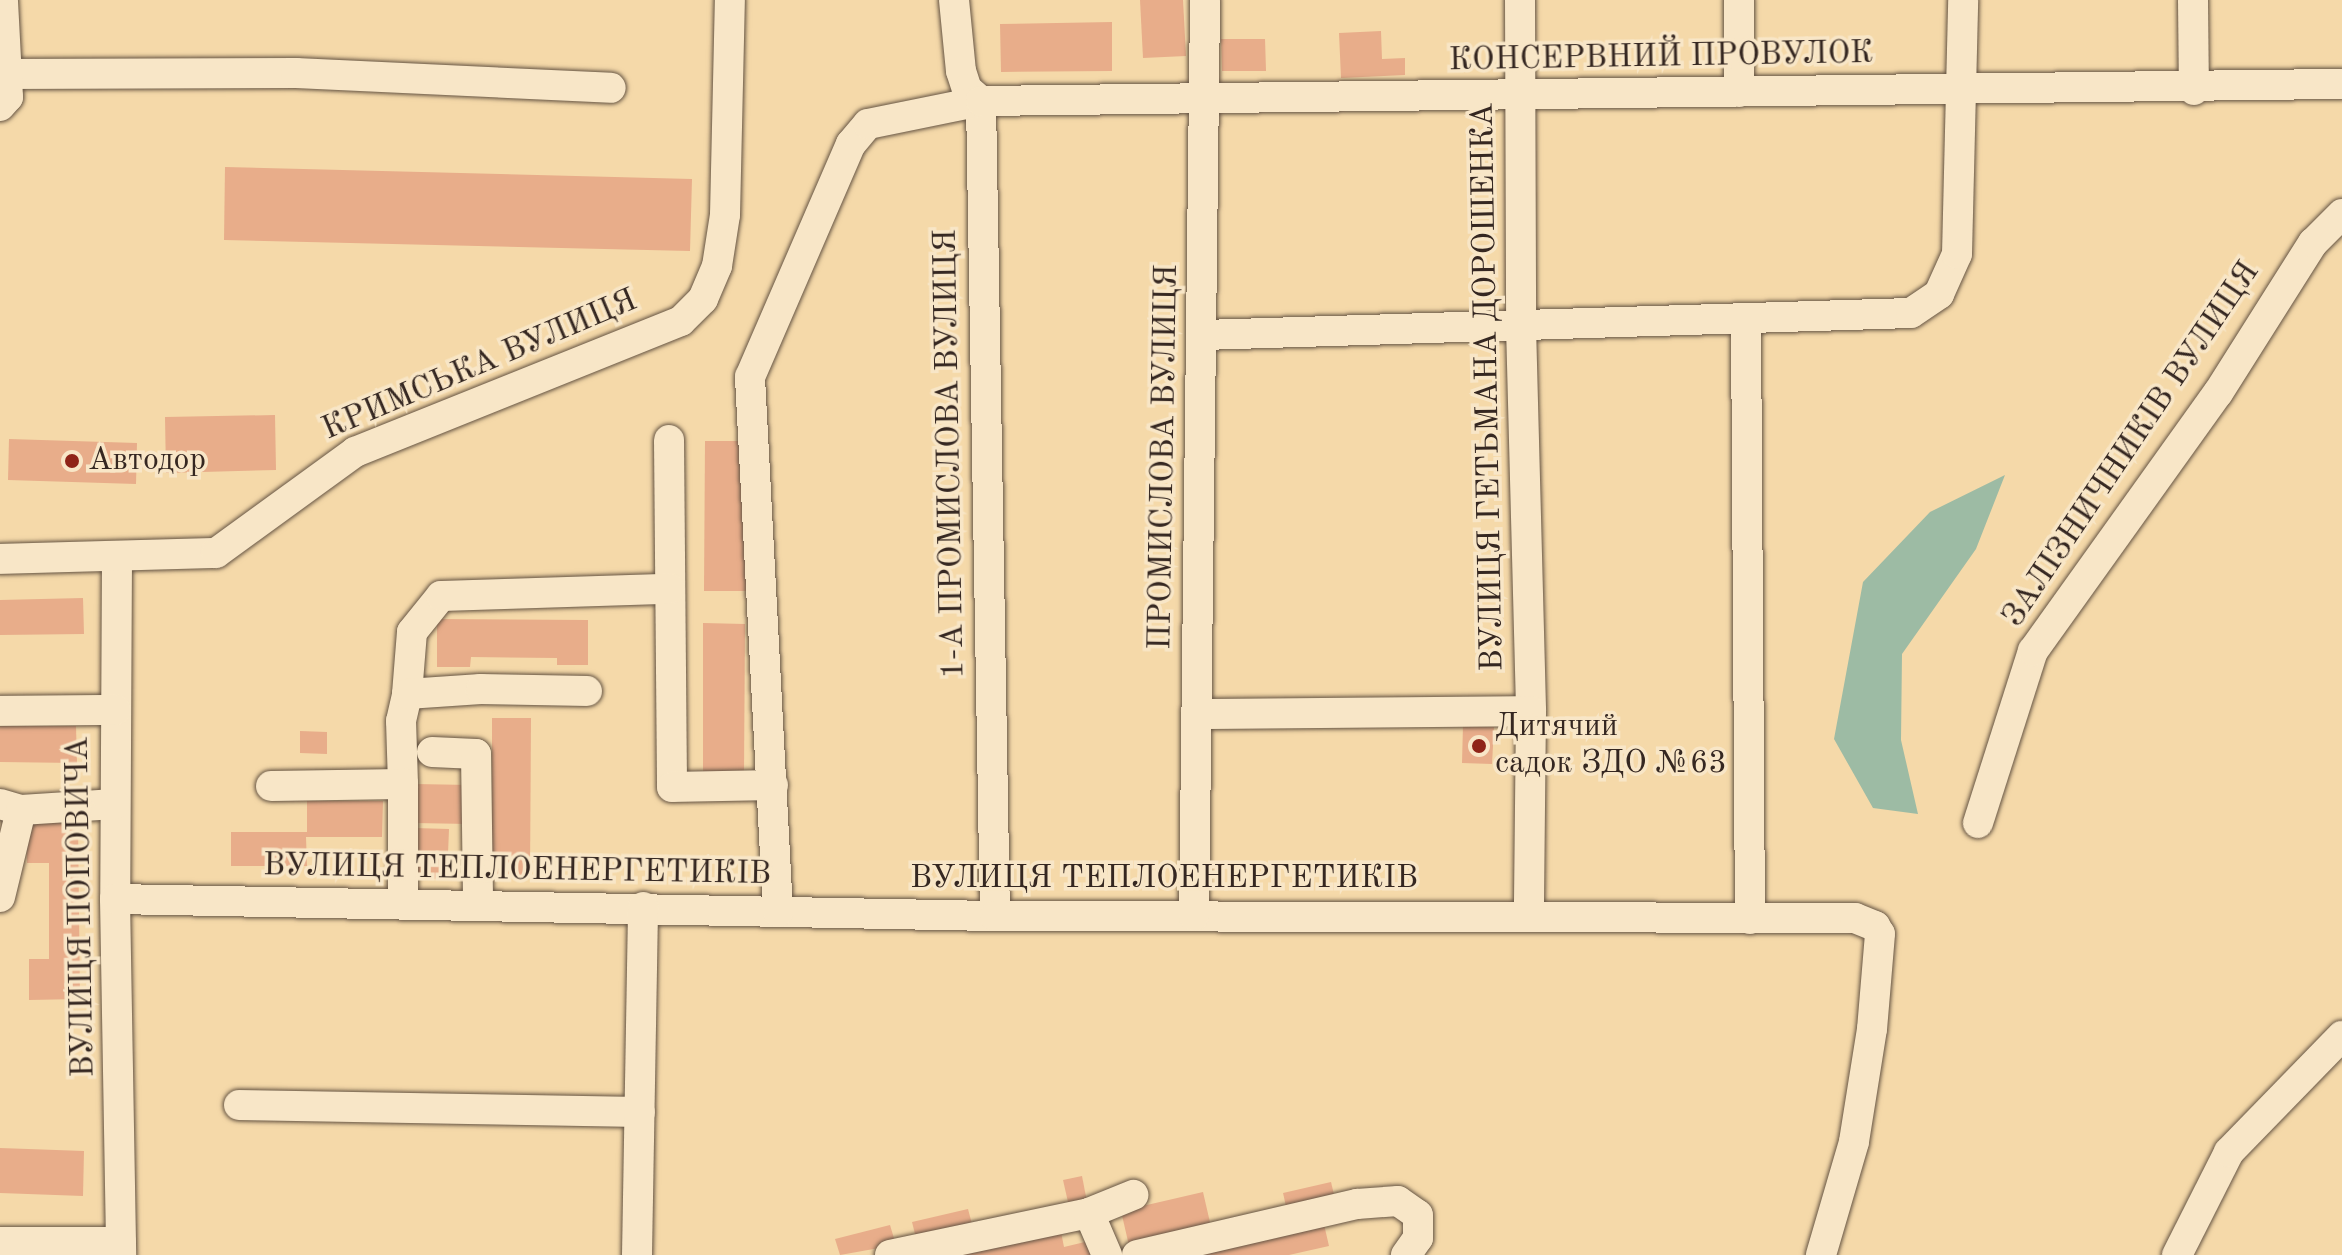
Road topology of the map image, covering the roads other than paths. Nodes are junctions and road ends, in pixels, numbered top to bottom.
1 (3, 0) edge
2 (730, 0) edge
3 (954, 0) edge
4 (1205, 0) edge
5 (1520, 0) edge
6 (1739, 0) edge
7 (1963, 0) edge
8 (2193, 0) edge
9 (3, 74) junction
10 (2342, 84) edge
11 (611, 88) dead end
12 (2194, 90) junction
13 (1962, 91) junction
14 (1739, 92) junction
15 (1520, 95) junction
16 (1208, 99) junction
17 (981, 101) junction
18 (0, 106) edge
19 (2342, 214) edge
20 (1746, 321) junction
21 (1521, 326) junction
22 (1203, 335) junction
23 (669, 440) dead end
24 (117, 558) junction
25 (0, 559) edge
26 (670, 589) junction
27 (587, 691) dead end
28 (407, 694) junction
29 (116, 710) junction
30 (0, 711) edge
31 (1531, 711) junction
32 (1196, 714) junction
33 (432, 752) dead end
34 (403, 784) junction
35 (773, 785) junction
36 (271, 786) dead end
37 (115, 804) junction
38 (11, 807) edge
39 (1978, 823) dead end
40 (0, 897) edge
41 (115, 899) junction
42 (403, 902) junction
43 (478, 902) junction
44 (643, 907) junction
45 (778, 912) junction
46 (995, 916) junction
47 (1194, 916) junction
48 (1529, 917) junction
49 (1750, 919) junction
50 (2342, 1036) edge
51 (239, 1105) dead end
52 (640, 1112) junction
53 (1133, 1195) dead end
54 (1089, 1213) junction
55 (0, 1242) edge
56 (121, 1248) edge
57 (637, 1255) edge
58 (890, 1255) edge
59 (1107, 1255) edge
60 (1137, 1255) edge
61 (1406, 1255) edge
62 (1821, 1255) edge
63 (2177, 1255) edge

1 - 9 street
2 - 24 street, КРИМСЬКА ВУЛИЦЯ
3 - 17 street
4 - 16 street, ПРОМИСЛОВА ВУЛИЦЯ
5 - 15 street, ВУЛИЦЯ ГЕТЬМАНА ДОРОШЕНКА
6 - 14 street
7 - 13 street
8 - 12 street
9 - 11 street
9 - 18 street
10 - 12 street, КОНСЕРВНИЙ ПРОВУЛОК
12 - 13 street, КОНСЕРВНИЙ ПРОВУЛОК
13 - 14 street, КОНСЕРВНИЙ ПРОВУЛОК
13 - 20 street
14 - 15 street, КОНСЕРВНИЙ ПРОВУЛОК
15 - 16 street, КОНСЕРВНИЙ ПРОВУЛОК
15 - 21 street, ВУЛИЦЯ ГЕТЬМАНА ДОРОШЕНКА
16 - 17 street, КОНСЕРВНИЙ ПРОВУЛОК
16 - 22 street, ПРОМИСЛОВА ВУЛИЦЯ
17 - 35 street, КОНСЕРВНИЙ ПРОВУЛОК
17 - 46 street, 1-А ПРОМИСЛОВА ВУЛИЦЯ
19 - 39 street, ЗАЛІЗНИЧНИКІВ ВУЛИЦЯ
20 - 21 street
20 - 49 street
21 - 22 street
21 - 31 street, ВУЛИЦЯ ГЕТЬМАНА ДОРОШЕНКА
22 - 32 street, ПРОМИСЛОВА ВУЛИЦЯ
23 - 26 street
24 - 25 street, КРИМСЬКА ВУЛИЦЯ
24 - 29 street, ВУЛИЦЯ ПОПОВИЧА
26 - 28 street
26 - 35 street
27 - 28 street
28 - 34 street
29 - 30 street
29 - 37 street, ВУЛИЦЯ ПОПОВИЧА
31 - 32 street
31 - 48 street, ВУЛИЦЯ ГЕТЬМАНА ДОРОШЕНКА
32 - 47 street, ПРОМИСЛОВА ВУЛИЦЯ
33 - 43 street
34 - 36 street
34 - 42 street
35 - 45 street, КОНСЕРВНИЙ ПРОВУЛОК
37 - 38 street
37 - 41 street, ВУЛИЦЯ ПОПОВИЧА
38 - 40 street
41 - 42 street, ВУЛИЦЯ ТЕПЛОЕНЕРГЕТИКІВ
41 - 56 street, ВУЛИЦЯ ПОПОВИЧА
42 - 43 street, ВУЛИЦЯ ТЕПЛОЕНЕРГЕТИКІВ
43 - 44 street, ВУЛИЦЯ ТЕПЛОЕНЕРГЕТИКІВ
44 - 45 street, ВУЛИЦЯ ТЕПЛОЕНЕРГЕТИКІВ
44 - 52 street
45 - 46 street, ВУЛИЦЯ ТЕПЛОЕНЕРГЕТИКІВ
46 - 47 street, ВУЛИЦЯ ТЕПЛОЕНЕРГЕТИКІВ
47 - 48 street, ВУЛИЦЯ ТЕПЛОЕНЕРГЕТИКІВ
48 - 49 street, ВУЛИЦЯ ТЕПЛОЕНЕРГЕТИКІВ
49 - 62 street, ВУЛИЦЯ ТЕПЛОЕНЕРГЕТИКІВ
50 - 63 street
51 - 52 street
52 - 57 street
53 - 54 street
54 - 58 street
54 - 59 street
55 - 56 street
60 - 61 street

